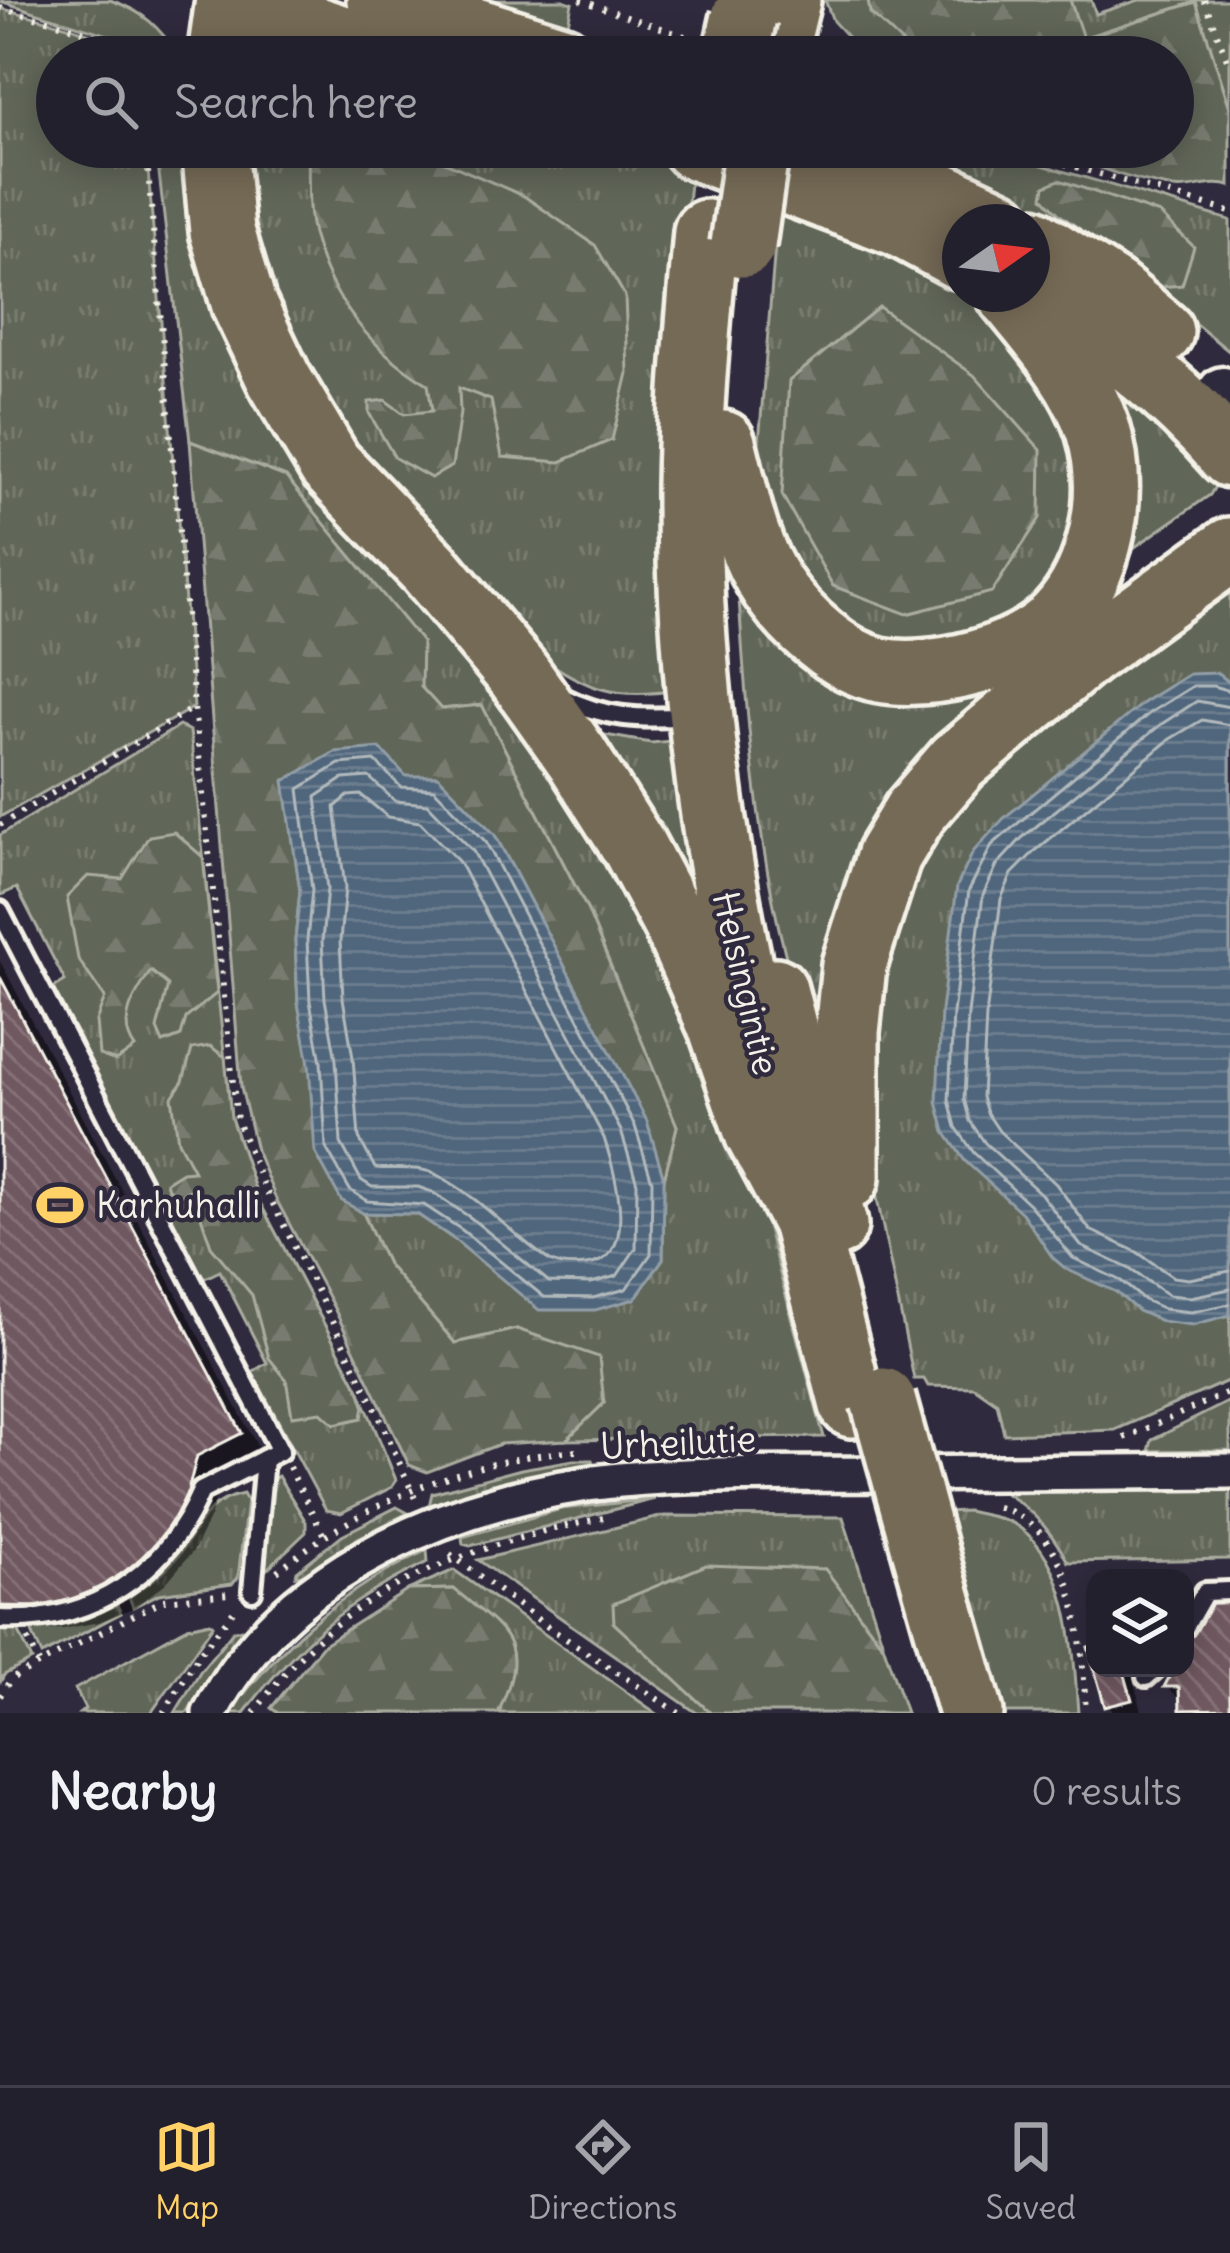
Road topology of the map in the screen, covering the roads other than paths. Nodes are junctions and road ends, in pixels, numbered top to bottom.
1 (229, 0) edge
2 (379, 0) edge
3 (223, 36) edge
4 (337, 36) edge
5 (494, 36) edge
6 (216, 168) edge
7 (719, 168) edge
8 (750, 168) edge
9 (750, 168) edge
10 (885, 168) edge
11 (961, 204) edge
12 (724, 238) junction
13 (942, 247) edge
14 (1050, 252) edge
15 (1050, 306) edge
16 (1023, 312) edge
17 (1228, 396) edge
18 (723, 443) junction
19 (1230, 455) edge
20 (1230, 502) edge
21 (1230, 550) edge
22 (1056, 621) junction
23 (519, 674) junction
24 (707, 714) junction
25 (0, 910) edge
26 (804, 1221) junction
27 (848, 1270) junction
28 (867, 1402) junction
29 (272, 1455) junction
30 (1230, 1471) edge
31 (907, 1545) junction
32 (252, 1591) road end
33 (1230, 1591) edge
34 (1194, 1611) edge
35 (0, 1619) edge
36 (210, 1713) edge
37 (940, 1713) edge
38 (971, 1713) edge

1 - 3 highway
1 - 4 highway
2 - 5 highway
6 - 23 highway
7 - 12 highway
8 - 13 highway
9 - 12 highway, bridge
10 - 11 highway
12 - 18 highway, Helsingintie
12 - 24 highway, Helsingintie
14 - 17 highway
15 - 19 highway
16 - 22 highway
18 - 22 highway
18 - 27 highway, Helsingintie
20 - 22 highway
21 - 27 highway
23 - 24 lane
23 - 26 highway
24 - 26 highway, Helsingintie
25 - 29 lane
26 - 28 highway, Helsingintie
27 - 28 highway, Helsingintie
28 - 31 highway, Helsingintie, bridge
29 - 32 lane
29 - 35 lane
30 - 36 street, Urheilutie
31 - 37 highway, Helsingintie
31 - 38 highway, Helsingintie
33 - 34 lane

